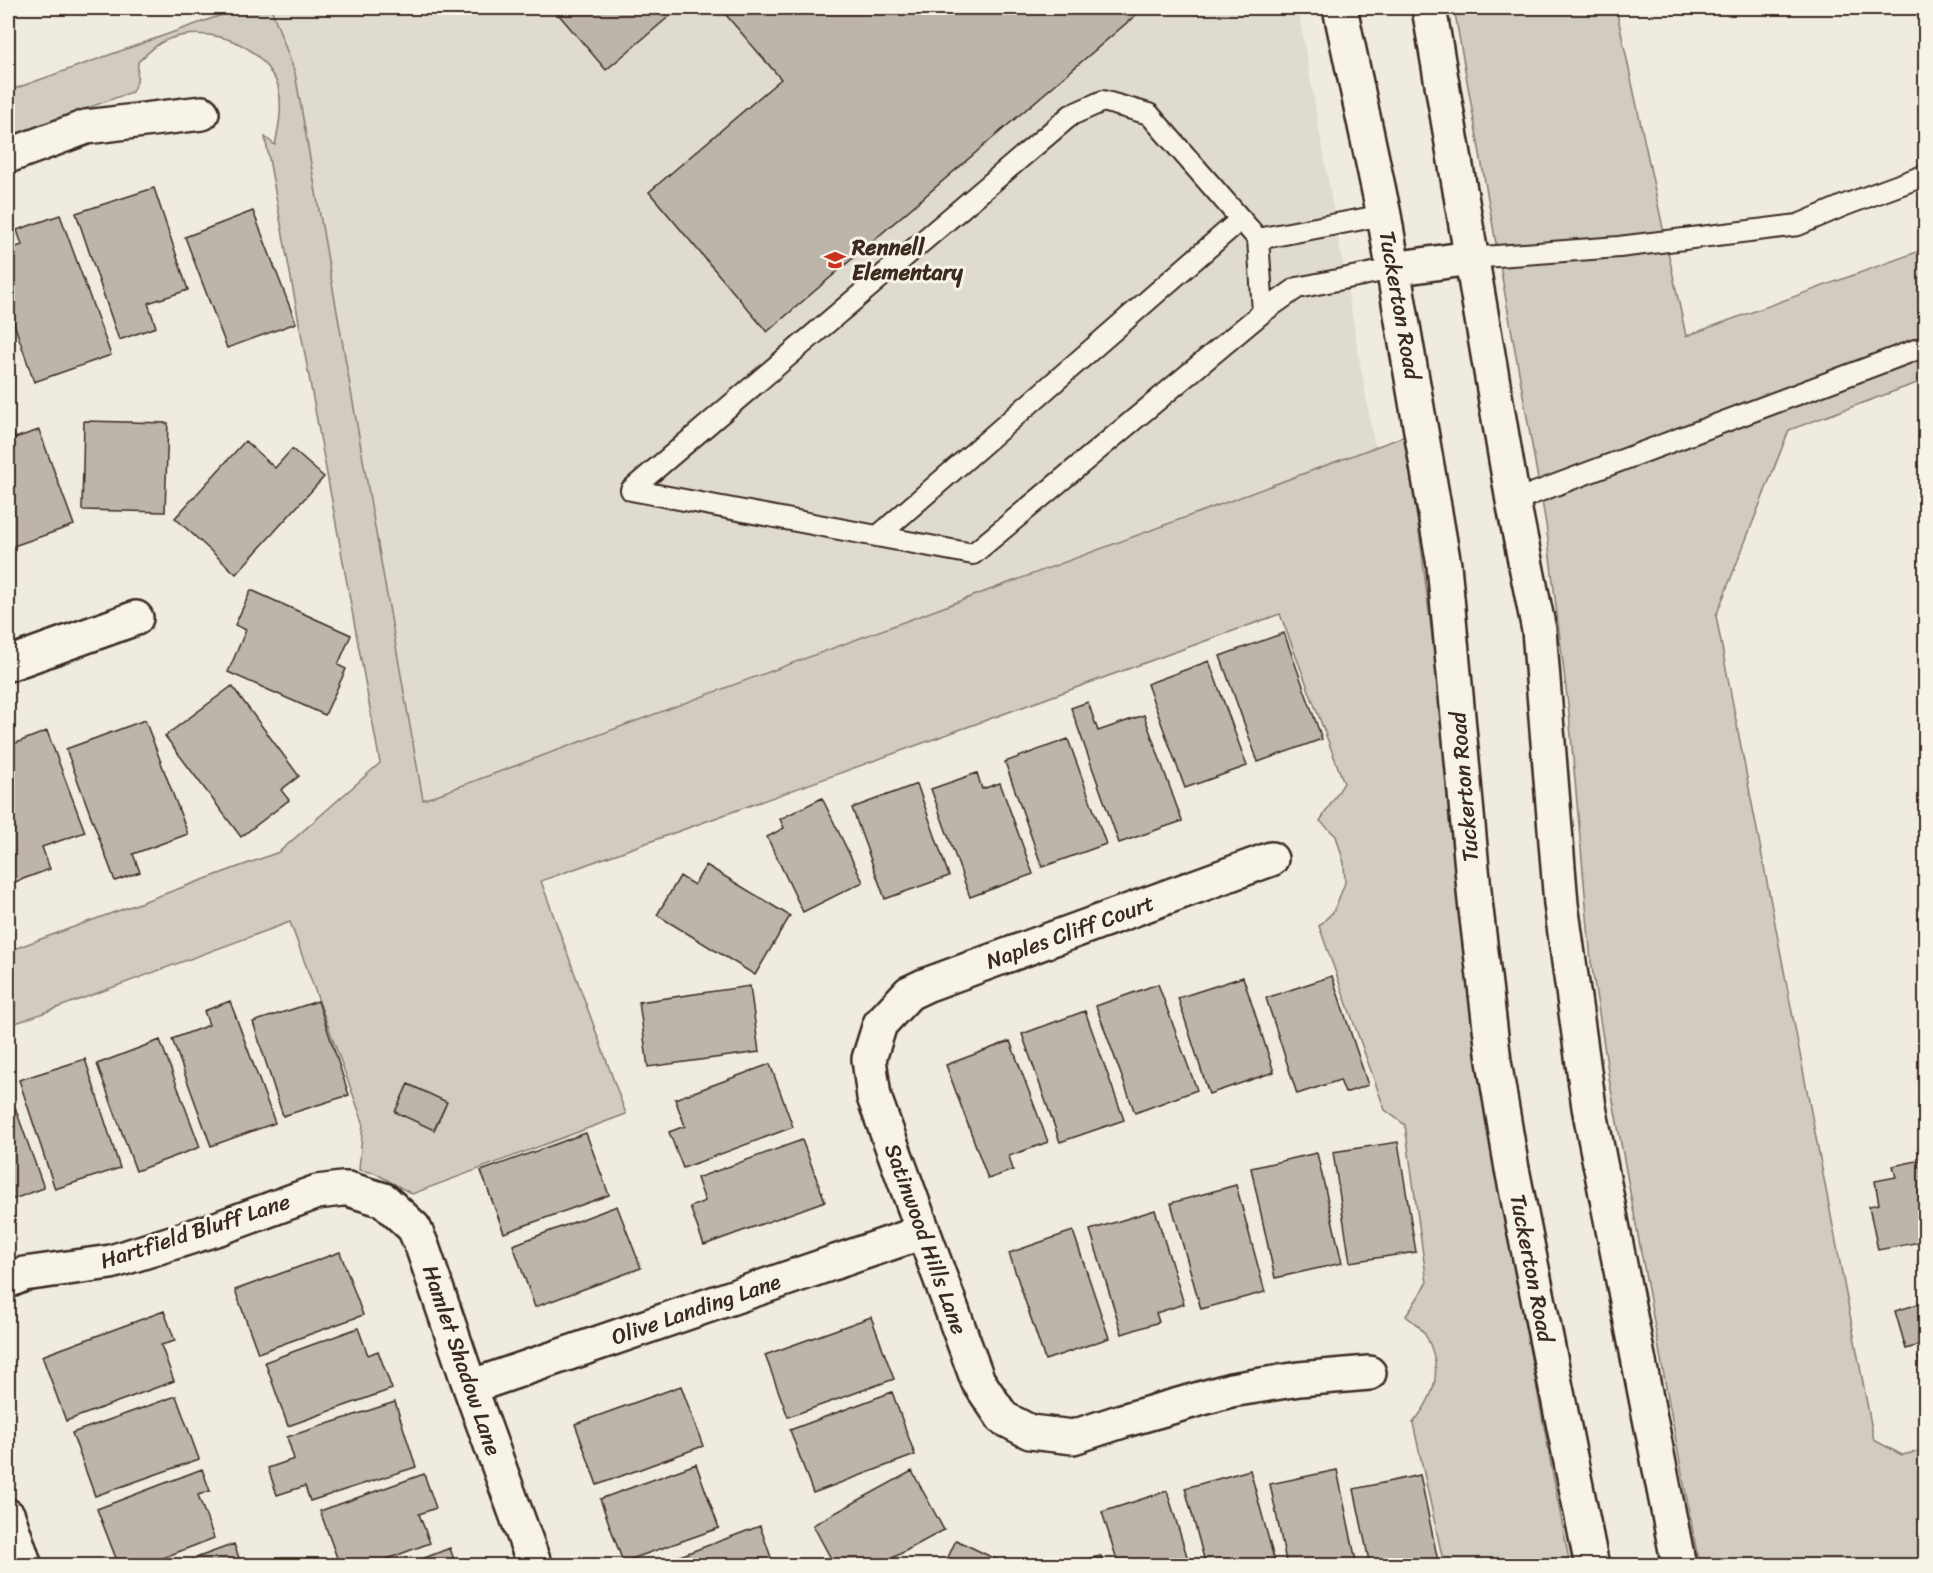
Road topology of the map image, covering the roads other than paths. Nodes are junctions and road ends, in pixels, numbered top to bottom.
1 (1340, 8) edge
2 (1429, 8) edge
3 (202, 113) dead end
4 (8, 156) edge
5 (1926, 175) edge
6 (1384, 215) junction
7 (1240, 219) junction
8 (1258, 239) junction
9 (1470, 258) junction
10 (1393, 269) junction
11 (1263, 312) junction
12 (1926, 346) edge
13 (1513, 501) junction
14 (878, 536) junction
15 (136, 618) dead end
16 (8, 664) edge
17 (1271, 859) dead end
18 (880, 1024) joint
19 (348, 1189) joint
20 (923, 1232) junction
21 (8, 1281) edge
22 (1369, 1373) dead end
23 (470, 1387) junction
24 (8, 1516) edge
25 (25, 1566) edge
26 (535, 1566) edge
27 (1592, 1566) edge
28 (1679, 1566) edge

1 - 6 main road, Tuckerton Road
2 - 9 main road
3 - 4 main road
5 - 9 lane
6 - 8 lane
6 - 10 main road, Tuckerton Road
7 - 8 lane
7 - 14 lane
7 - 14 lane
8 - 11 lane
9 - 10 main road
9 - 13 main road
10 - 11 lane
10 - 27 main road, Tuckerton Road
11 - 14 lane
12 - 13 lane
13 - 28 main road
15 - 16 main road
17 - 18 main road, Naples Cliff Court
18 - 20 main road, Satinwood Hills Lane
19 - 21 main road, Hartfield Bluff Lane
19 - 23 main road, Hamlet Shadow Lane
20 - 22 main road, Satinwood Hills Lane
20 - 23 main road, Olive Landing Lane
23 - 26 main road, Hamlet Shadow Lane
24 - 25 main road

